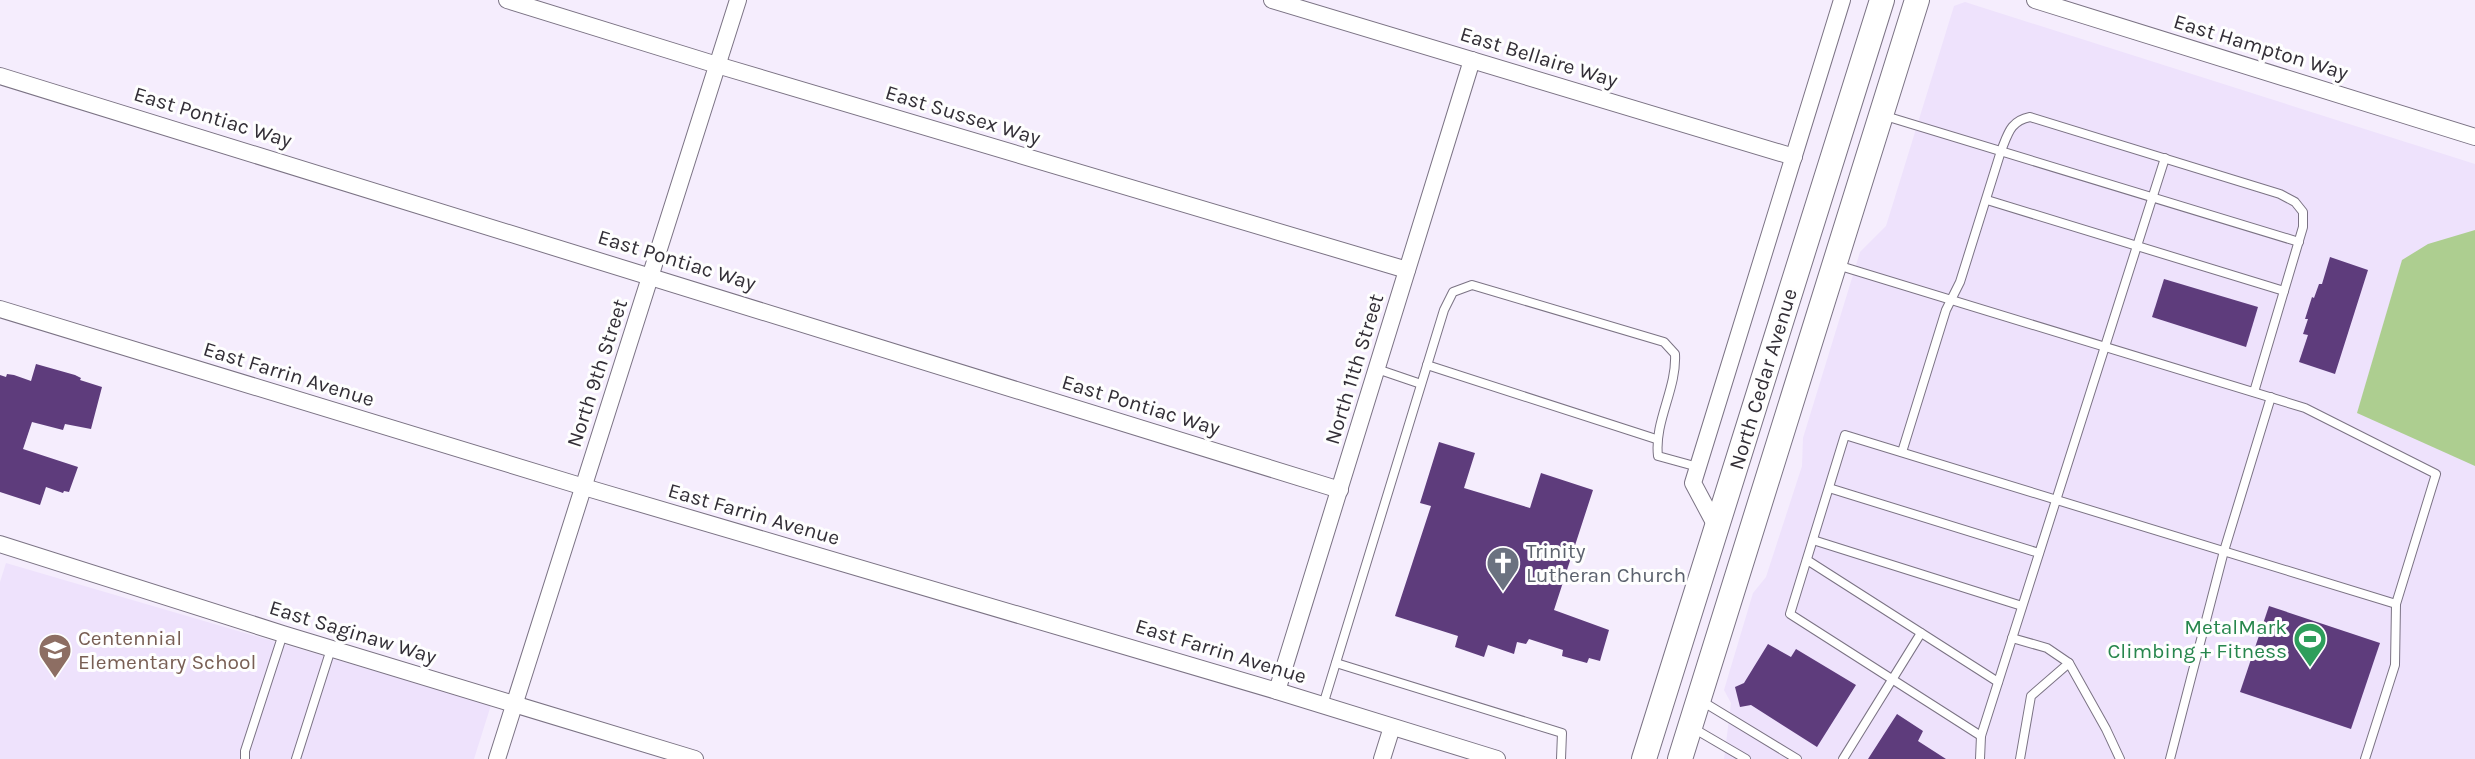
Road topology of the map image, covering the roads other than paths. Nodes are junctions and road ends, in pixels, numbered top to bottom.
1 (507, 0) edge
2 (738, 0) edge
3 (1272, 0) edge
4 (1842, 0) edge
5 (1882, 0) edge
6 (1917, 0) edge
7 (2034, 0) edge
8 (1472, 60) junction
9 (717, 65) junction
10 (0, 76) edge
11 (1881, 114) junction
12 (2475, 137) edge
13 (2001, 151) junction
14 (1794, 157) junction
15 (2165, 158) junction
16 (2153, 198) junction
17 (1987, 200) junction
18 (2299, 242) junction
19 (2138, 246) junction
20 (1835, 264) junction
21 (1407, 270) junction
22 (652, 276) junction
23 (2284, 291) junction
24 (1952, 298) junction
25 (0, 309) edge
26 (2105, 346) junction
27 (1427, 365) junction
28 (1377, 369) junction
29 (1421, 384) junction
30 (2254, 392) junction
31 (2271, 397) junction
32 (1656, 438) junction
33 (1902, 453) junction
34 (1695, 475) junction
35 (584, 487) junction
36 (1829, 488) junction
37 (1340, 490) junction
38 (2055, 500) junction
39 (1717, 528) junction
40 (1813, 540) junction
41 (0, 544) edge
42 (2224, 551) junction
43 (2038, 553) junction
44 (1807, 560) junction
45 (2396, 604) junction
46 (2022, 606) junction
47 (1921, 633) junction
48 (283, 634) junction
49 (2012, 638) junction
50 (331, 649) junction
51 (1335, 663) junction
52 (2069, 663) junction
53 (1892, 679) junction
54 (1998, 682) junction
55 (1277, 691) junction
56 (1698, 699) junction
57 (515, 704) junction
58 (1323, 705) junction
59 (1690, 726) junction
60 (1392, 727) junction
61 (1981, 735) junction
62 (245, 759) edge
63 (296, 759) edge
64 (497, 759) edge
65 (694, 759) edge
66 (1382, 759) edge
67 (1497, 759) edge
68 (1561, 759) edge
69 (1644, 759) edge
70 (1680, 759) edge
71 (1746, 759) edge
72 (1797, 759) edge
73 (1843, 759) edge
74 (1980, 759) edge
75 (2020, 759) edge
76 (2120, 759) edge
77 (2170, 759) edge
78 (2366, 759) edge

1 - 9 street, East Sussex Way
2 - 9 street, North 9th Street
3 - 8 street, East Bellaire Way
4 - 14 street
5 - 39 main road, North Cedar Avenue
6 - 11 main road, North Cedar Avenue
7 - 12 street, East Hampton Way
8 - 14 street, East Bellaire Way
8 - 21 street, North 11th Street
9 - 21 street, East Sussex Way
9 - 22 street, North 9th Street
10 - 22 street, East Pontiac Way
11 - 13 lane
11 - 20 main road, North Cedar Avenue
13 - 15 lane
13 - 16 lane
13 - 17 lane
14 - 34 street
15 - 16 lane
15 - 18 lane
16 - 18 lane
16 - 19 lane
17 - 19 lane
17 - 24 lane
18 - 23 lane
19 - 23 lane
19 - 26 lane
20 - 24 lane
20 - 56 main road, North Cedar Avenue
21 - 28 street, North 11th Street
22 - 35 street, North 9th Street
22 - 37 street, East Pontiac Way
23 - 30 lane
24 - 26 lane
24 - 33 lane
25 - 35 street, East Farrin Avenue
26 - 30 lane
26 - 38 lane
27 - 29 lane
27 - 32 lane
27 - 32 lane
28 - 29 lane
28 - 37 street, North 11th Street
29 - 51 lane
30 - 31 lane
31 - 42 lane
31 - 45 lane
32 - 34 lane
33 - 36 lane
33 - 38 lane
34 - 39 street
35 - 55 street, East Farrin Avenue
35 - 57 street, North 9th Street
36 - 40 lane
36 - 43 lane
37 - 55 street, North 11th Street
38 - 42 lane
38 - 43 lane
39 - 59 main road
39 - 69 main road, North Cedar Avenue
40 - 44 lane
40 - 46 lane
41 - 48 street, East Saginaw Way
42 - 45 lane
42 - 77 lane
43 - 46 lane
44 - 47 lane
44 - 53 lane
45 - 78 lane
46 - 49 lane
47 - 53 lane
47 - 54 lane
48 - 50 street, East Saginaw Way
48 - 62 lane
49 - 52 lane
49 - 54 lane
50 - 57 street, East Saginaw Way
50 - 63 lane
51 - 58 lane
51 - 68 lane
52 - 75 lane
52 - 76 lane
53 - 61 lane
53 - 73 lane
54 - 61 lane
55 - 58 street, East Farrin Avenue
56 - 59 main road, North Cedar Avenue
56 - 72 lane
57 - 64 street, North 9th Street
57 - 65 street, East Saginaw Way
58 - 60 street, East Farrin Avenue
59 - 70 main road, North Cedar Avenue
59 - 71 lane
60 - 66 street
60 - 67 street, East Farrin Avenue
61 - 74 lane

